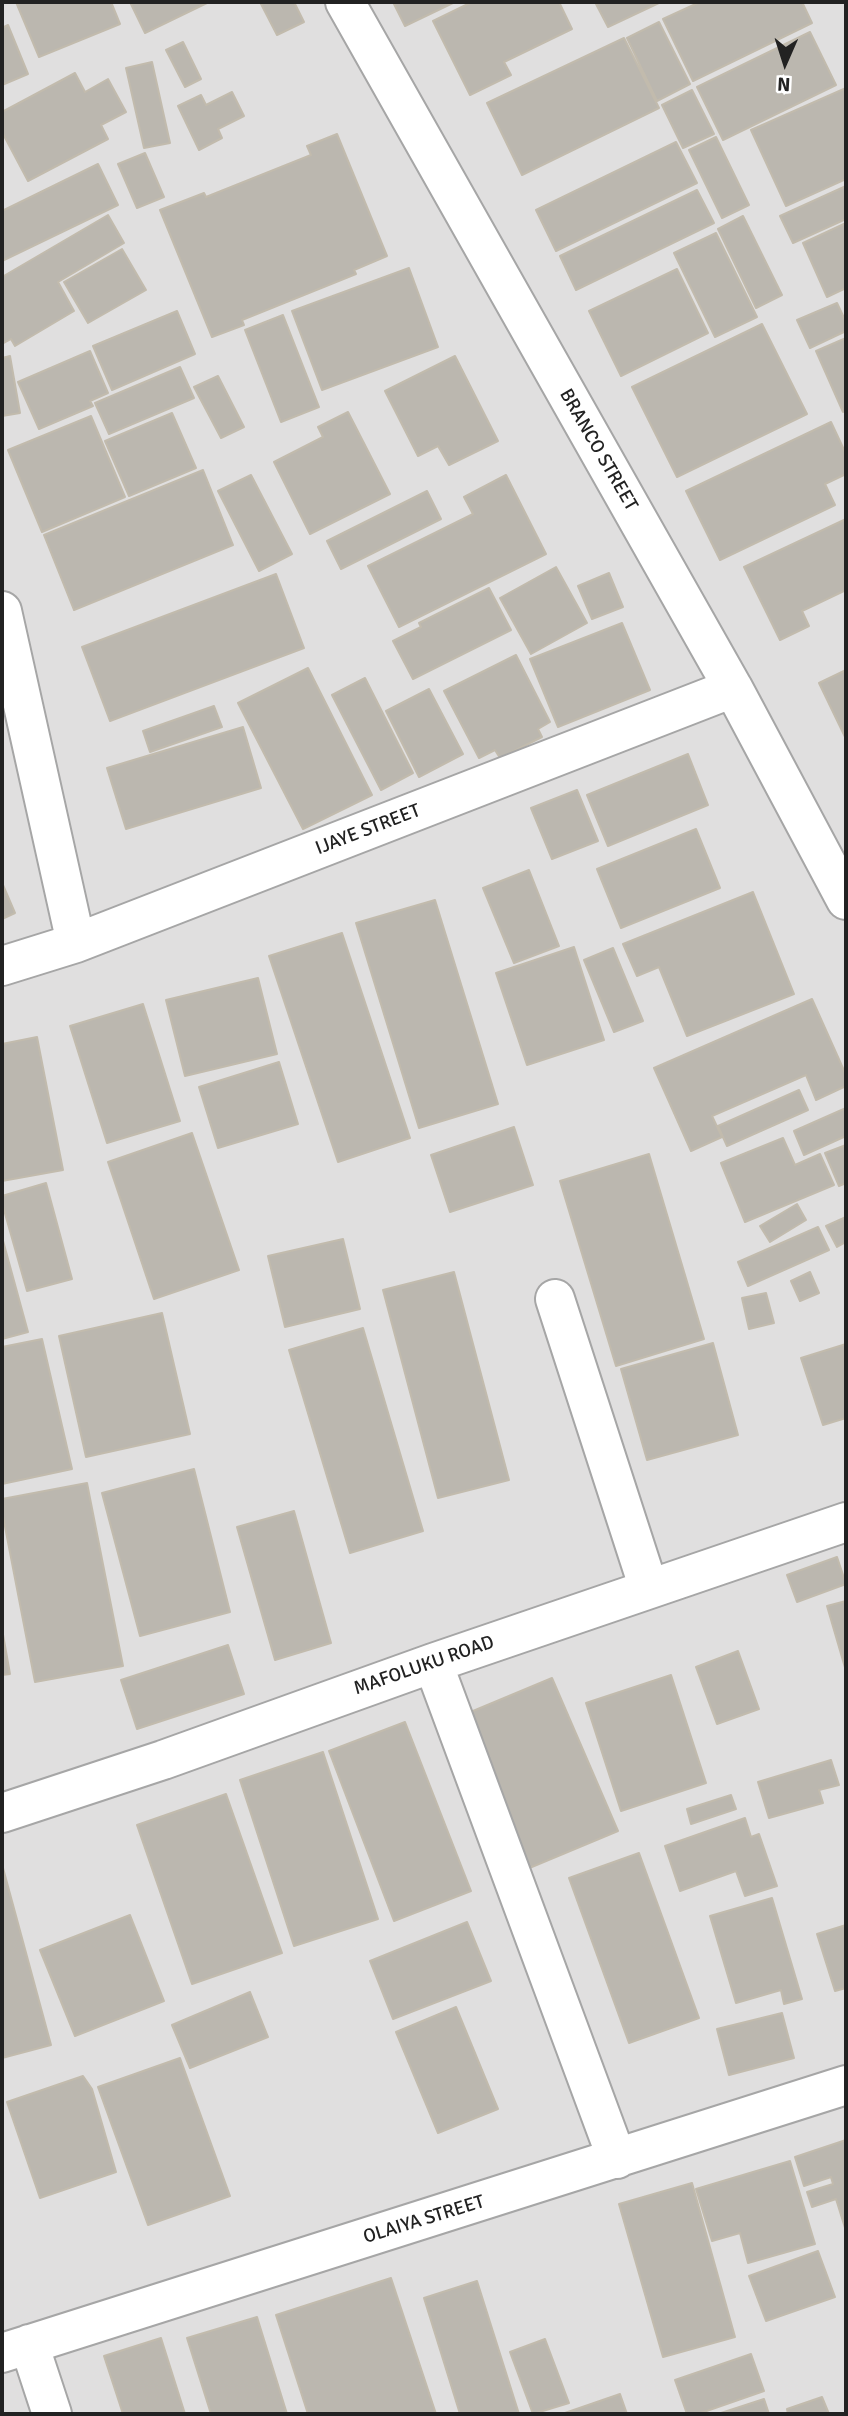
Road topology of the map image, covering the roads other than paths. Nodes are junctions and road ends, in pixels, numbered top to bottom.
1 (345, 2) edge
2 (2, 611) edge
3 (733, 688) junction
4 (846, 900) edge
5 (76, 943) junction
6 (2, 966) edge
7 (555, 1299) dead end
8 (846, 1522) edge
9 (649, 1589) junction
10 (433, 1663) junction
11 (2, 1813) edge
12 (846, 2085) edge
13 (617, 2159) junction
14 (15, 2348) edge
15 (52, 2414) edge

1 - 3 street, BRANCO STREET
2 - 5 street
3 - 4 street, BRANCO STREET
3 - 5 street, IJAYE STREET
5 - 6 street, IJAYE STREET
7 - 9 street
8 - 9 street, MAFOLUKU ROAD
9 - 10 street, MAFOLUKU ROAD
10 - 11 street, MAFOLUKU ROAD
10 - 13 street
12 - 13 street, OLAIYA STREET
13 - 14 street, OLAIYA STREET
14 - 15 street

